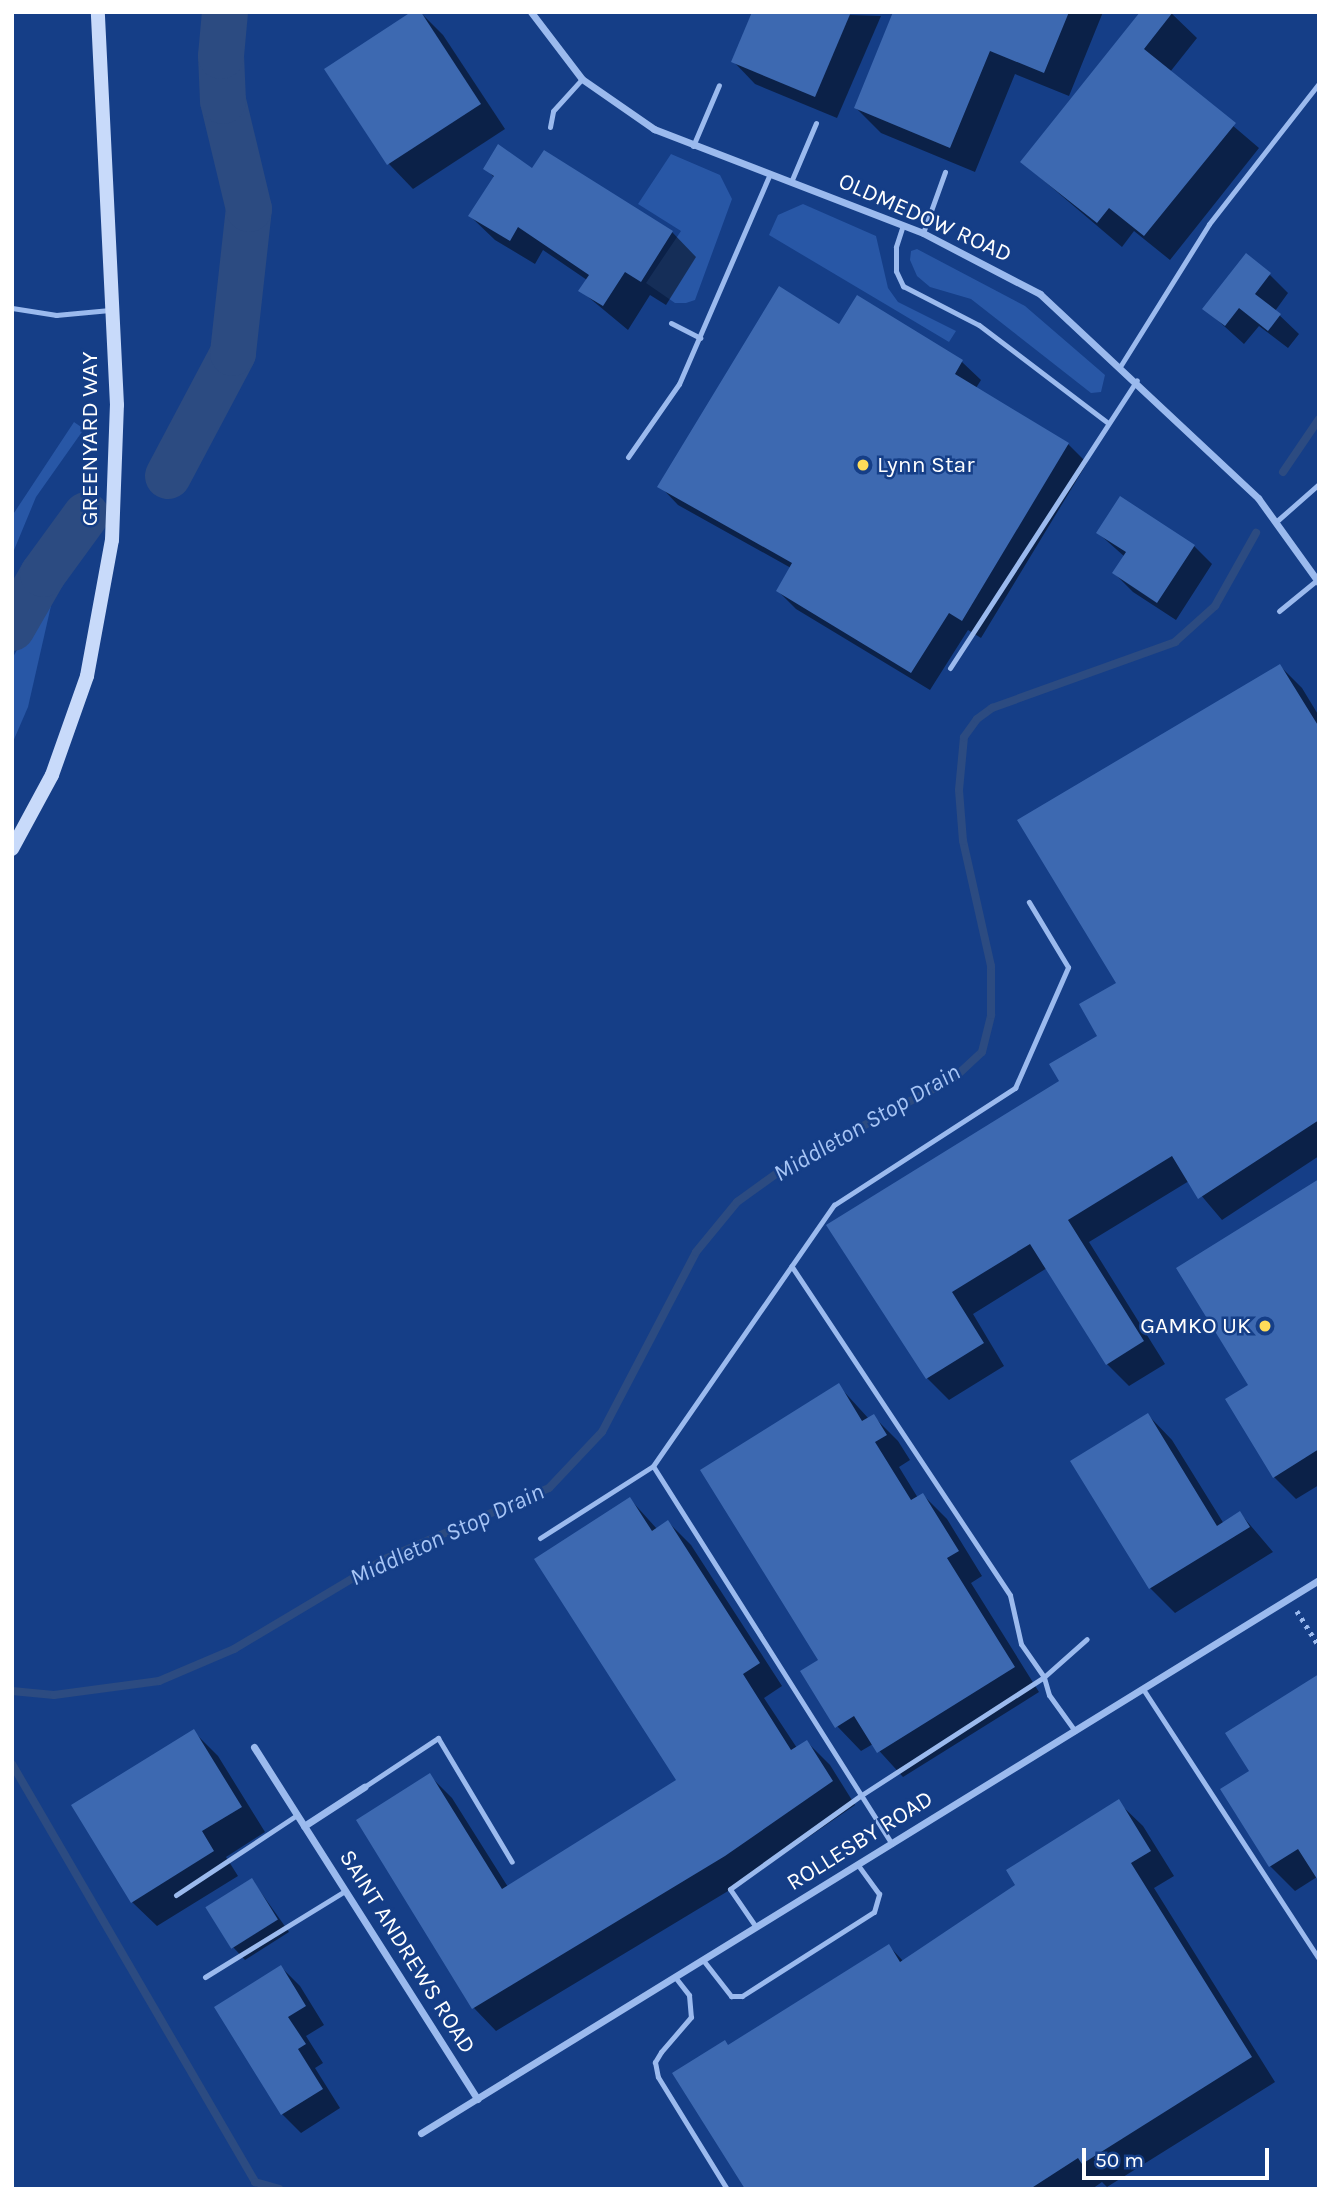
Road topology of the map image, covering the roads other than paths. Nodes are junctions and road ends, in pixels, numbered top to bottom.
1 (98, 12) edge
2 (531, 12) edge
3 (582, 79) junction
4 (1319, 83) edge
5 (719, 85) dead end
6 (816, 123) dead end
7 (550, 127) dead end
8 (693, 146) junction
9 (945, 172) dead end
10 (769, 174) junction
11 (791, 182) junction
12 (903, 225) junction
13 (923, 233) junction
14 (12, 308) edge
15 (112, 310) junction
16 (671, 323) dead end
17 (700, 338) junction
18 (1121, 365) junction
19 (1137, 380) junction
20 (1108, 423) junction
21 (628, 457) dead end
22 (1319, 484) edge
23 (1278, 520) junction
24 (1318, 581) edge
25 (1279, 611) dead end
26 (950, 668) dead end
27 (12, 849) edge
28 (1029, 902) dead end
29 (792, 1266) junction
30 (653, 1466) junction
31 (540, 1538) dead end
32 (1319, 1580) edge
33 (1087, 1639) dead end
34 (1044, 1677) junction
35 (1143, 1689) junction
36 (1075, 1731) junction
37 (254, 1748) dead end
38 (364, 1787) joint
39 (860, 1796) junction
40 (297, 1815) junction
41 (304, 1826) junction
42 (892, 1843) junction
43 (512, 1862) dead end
44 (858, 1865) junction
45 (345, 1891) junction
46 (176, 1895) dead end
47 (756, 1927) junction
48 (1319, 1959) edge
49 (703, 1960) junction
50 (205, 1977) dead end
51 (675, 1977) junction
52 (477, 2099) junction
53 (421, 2133) dead end
54 (727, 2189) edge

1 - 15 street, GREENYARD WAY
2 - 3 street, OLDMEDOW ROAD
3 - 7 lane
3 - 8 street, OLDMEDOW ROAD
4 - 18 lane
5 - 8 lane
6 - 11 lane
8 - 10 street, OLDMEDOW ROAD
9 - 13 lane
10 - 11 street, OLDMEDOW ROAD
10 - 17 lane
11 - 12 street, OLDMEDOW ROAD
12 - 13 street, OLDMEDOW ROAD
12 - 20 lane
13 - 18 street, OLDMEDOW ROAD
14 - 15 lane
15 - 27 street, GREENYARD WAY
16 - 17 lane
17 - 21 lane
18 - 19 street, OLDMEDOW ROAD
19 - 20 lane
19 - 23 street, OLDMEDOW ROAD
20 - 26 lane
22 - 23 lane
23 - 24 street, OLDMEDOW ROAD
24 - 25 lane
28 - 29 lane
29 - 30 lane
29 - 34 lane
30 - 31 lane
30 - 39 lane
32 - 35 street, ROLLESBY ROAD
33 - 34 lane
34 - 36 lane
34 - 39 lane
35 - 36 street, ROLLESBY ROAD
35 - 48 lane
36 - 42 street, ROLLESBY ROAD
37 - 40 street, SAINT ANDREWS ROAD
38 - 41 street
38 - 43 lane
39 - 42 lane
39 - 47 lane
40 - 41 street, SAINT ANDREWS ROAD
40 - 46 lane
41 - 45 street, SAINT ANDREWS ROAD
42 - 44 street, ROLLESBY ROAD
44 - 47 street, ROLLESBY ROAD
44 - 49 lane
45 - 50 lane
45 - 52 street, SAINT ANDREWS ROAD
47 - 49 street, ROLLESBY ROAD
49 - 51 street, ROLLESBY ROAD
51 - 52 street, ROLLESBY ROAD
51 - 54 lane
52 - 53 street, ROLLESBY ROAD

